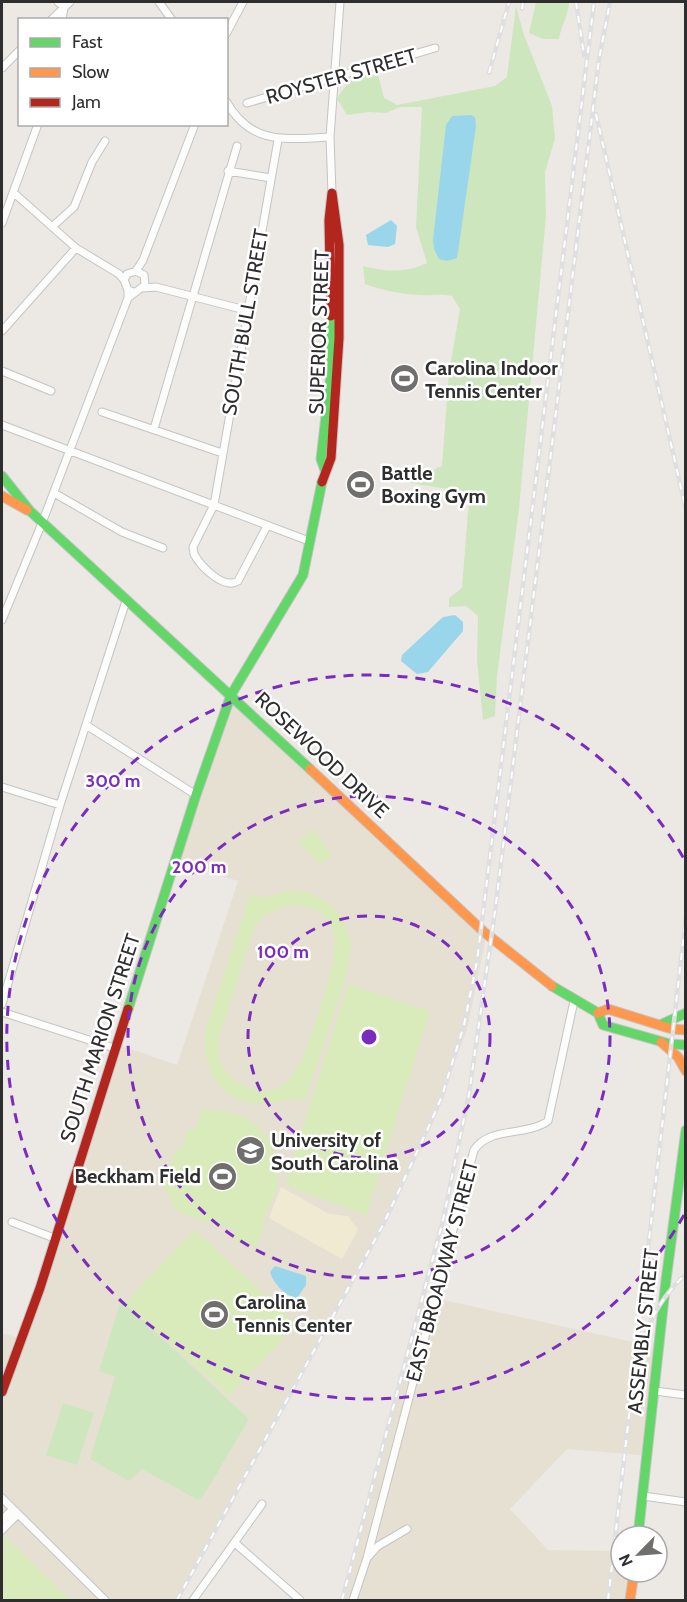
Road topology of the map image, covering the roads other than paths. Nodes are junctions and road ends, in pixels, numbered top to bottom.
1 (58, 2) edge
2 (159, 2) edge
3 (243, 2) edge
4 (340, 2) edge
5 (67, 4) edge
6 (53, 18) edge
7 (171, 18) edge
8 (228, 30) edge
9 (435, 48) dead end
10 (18, 52) edge
11 (2, 68) edge
12 (333, 79) junction
13 (228, 103) edge
14 (247, 103) dead end
15 (38, 126) edge
16 (194, 126) edge
17 (330, 137) junction
18 (278, 140) junction
19 (105, 141) dead end
20 (237, 146) dead end
21 (228, 171) junction
22 (271, 178) junction
23 (14, 193) junction
24 (332, 194) joint
25 (2, 223) edge
26 (52, 227) junction
27 (76, 248) junction
28 (139, 272) junction
29 (123, 276) junction
30 (144, 284) junction
31 (130, 293) junction
32 (191, 296) junction
33 (249, 310) junction
34 (2, 331) edge
35 (2, 371) edge
36 (51, 391) dead end
37 (102, 412) dead end
38 (2, 425) edge
39 (154, 429) junction
40 (70, 450) junction
41 (222, 453) junction
42 (2, 476) edge
43 (54, 493) junction
44 (2, 496) edge
45 (214, 505) junction
46 (30, 511) junction
47 (42, 523) junction
48 (267, 525) junction
49 (309, 541) junction
50 (163, 548) dead end
51 (126, 600) junction
52 (2, 620) edge
53 (231, 695) junction
54 (86, 725) junction
55 (2, 787) edge
56 (196, 795) junction
57 (60, 805) junction
58 (574, 1001) junction
59 (2, 1004) edge
60 (2, 1012) edge
61 (598, 1013) junction
62 (686, 1013) edge
63 (660, 1025) junction
64 (686, 1030) edge
65 (661, 1042) junction
66 (686, 1045) edge
67 (114, 1048) junction
68 (686, 1071) edge
69 (686, 1130) edge
70 (12, 1222) dead end
71 (54, 1238) junction
72 (655, 1391) junction
73 (2, 1392) edge
74 (686, 1395) edge
75 (643, 1496) junction
76 (2, 1498) edge
77 (686, 1502) edge
78 (262, 1504) dead end
79 (16, 1512) junction
80 (2, 1520) edge
81 (640, 1524) edge
82 (2, 1530) edge
83 (407, 1530) dead end
84 (235, 1543) junction
85 (367, 1558) junction
86 (632, 1584) edge
87 (105, 1600) edge
88 (193, 1600) edge
89 (298, 1600) edge
90 (353, 1600) edge
91 (630, 1600) edge

1 - 5 street
2 - 7 street
3 - 8 street
4 - 12 street, SUPERIOR STREET
5 - 6 street
9 - 12 street, ROYSTER STREET
10 - 11 street
12 - 14 street, ROYSTER STREET
12 - 17 street, SUPERIOR STREET
13 - 18 street
15 - 23 street
16 - 28 street
17 - 18 street
17 - 24 street, SUPERIOR STREET
18 - 22 street, SOUTH BULL STREET
19 - 26 street
20 - 21 street
21 - 22 street
21 - 32 street
22 - 33 street, SOUTH BULL STREET
23 - 25 street
23 - 26 street
24 - 49 main road, SUPERIOR STREET
26 - 27 street
27 - 29 street
27 - 34 street
28 - 29 street
28 - 30 street
29 - 31 street
30 - 31 street
30 - 32 street
31 - 40 street
32 - 33 street
32 - 39 street
33 - 41 street, SOUTH BULL STREET
35 - 36 street
37 - 39 street
38 - 40 street
39 - 41 street
40 - 43 street
40 - 45 street
41 - 45 street, SOUTH BULL STREET
42 - 46 main road, ROSEWOOD DRIVE
43 - 47 street
43 - 50 street
44 - 46 main road, ROSEWOOD DRIVE
45 - 48 street
45 - 48 street, SOUTH BULL STREET
46 - 47 main road, ROSEWOOD DRIVE
47 - 51 main road, ROSEWOOD DRIVE
47 - 52 street
48 - 49 street
49 - 53 main road, SUPERIOR STREET
51 - 53 main road, ROSEWOOD DRIVE
51 - 54 street
53 - 56 main road, SOUTH MARION STREET
53 - 58 main road, ROSEWOOD DRIVE
54 - 56 street
54 - 57 street
55 - 57 street
56 - 67 main road, SOUTH MARION STREET
57 - 59 street
58 - 61 main road, ROSEWOOD DRIVE
58 - 85 street, EAST BROADWAY STREET
60 - 67 street
61 - 63 main road, ROSEWOOD DRIVE
61 - 65 main road, ROSEWOOD DRIVE
62 - 63 main road
63 - 64 main road, ROSEWOOD DRIVE
65 - 66 main road, ROSEWOOD DRIVE
65 - 68 main road
67 - 71 main road, SOUTH MARION STREET
69 - 72 main road, ASSEMBLY STREET
70 - 71 street
71 - 73 main road, SOUTH MARION STREET
72 - 74 street
72 - 75 main road, ASSEMBLY STREET
75 - 77 street
75 - 81 main road, ASSEMBLY STREET
76 - 79 street
78 - 84 street
79 - 80 street
79 - 82 street
79 - 87 street
83 - 85 street
84 - 88 street
84 - 89 street
85 - 90 street, EAST BROADWAY STREET
86 - 91 main road

